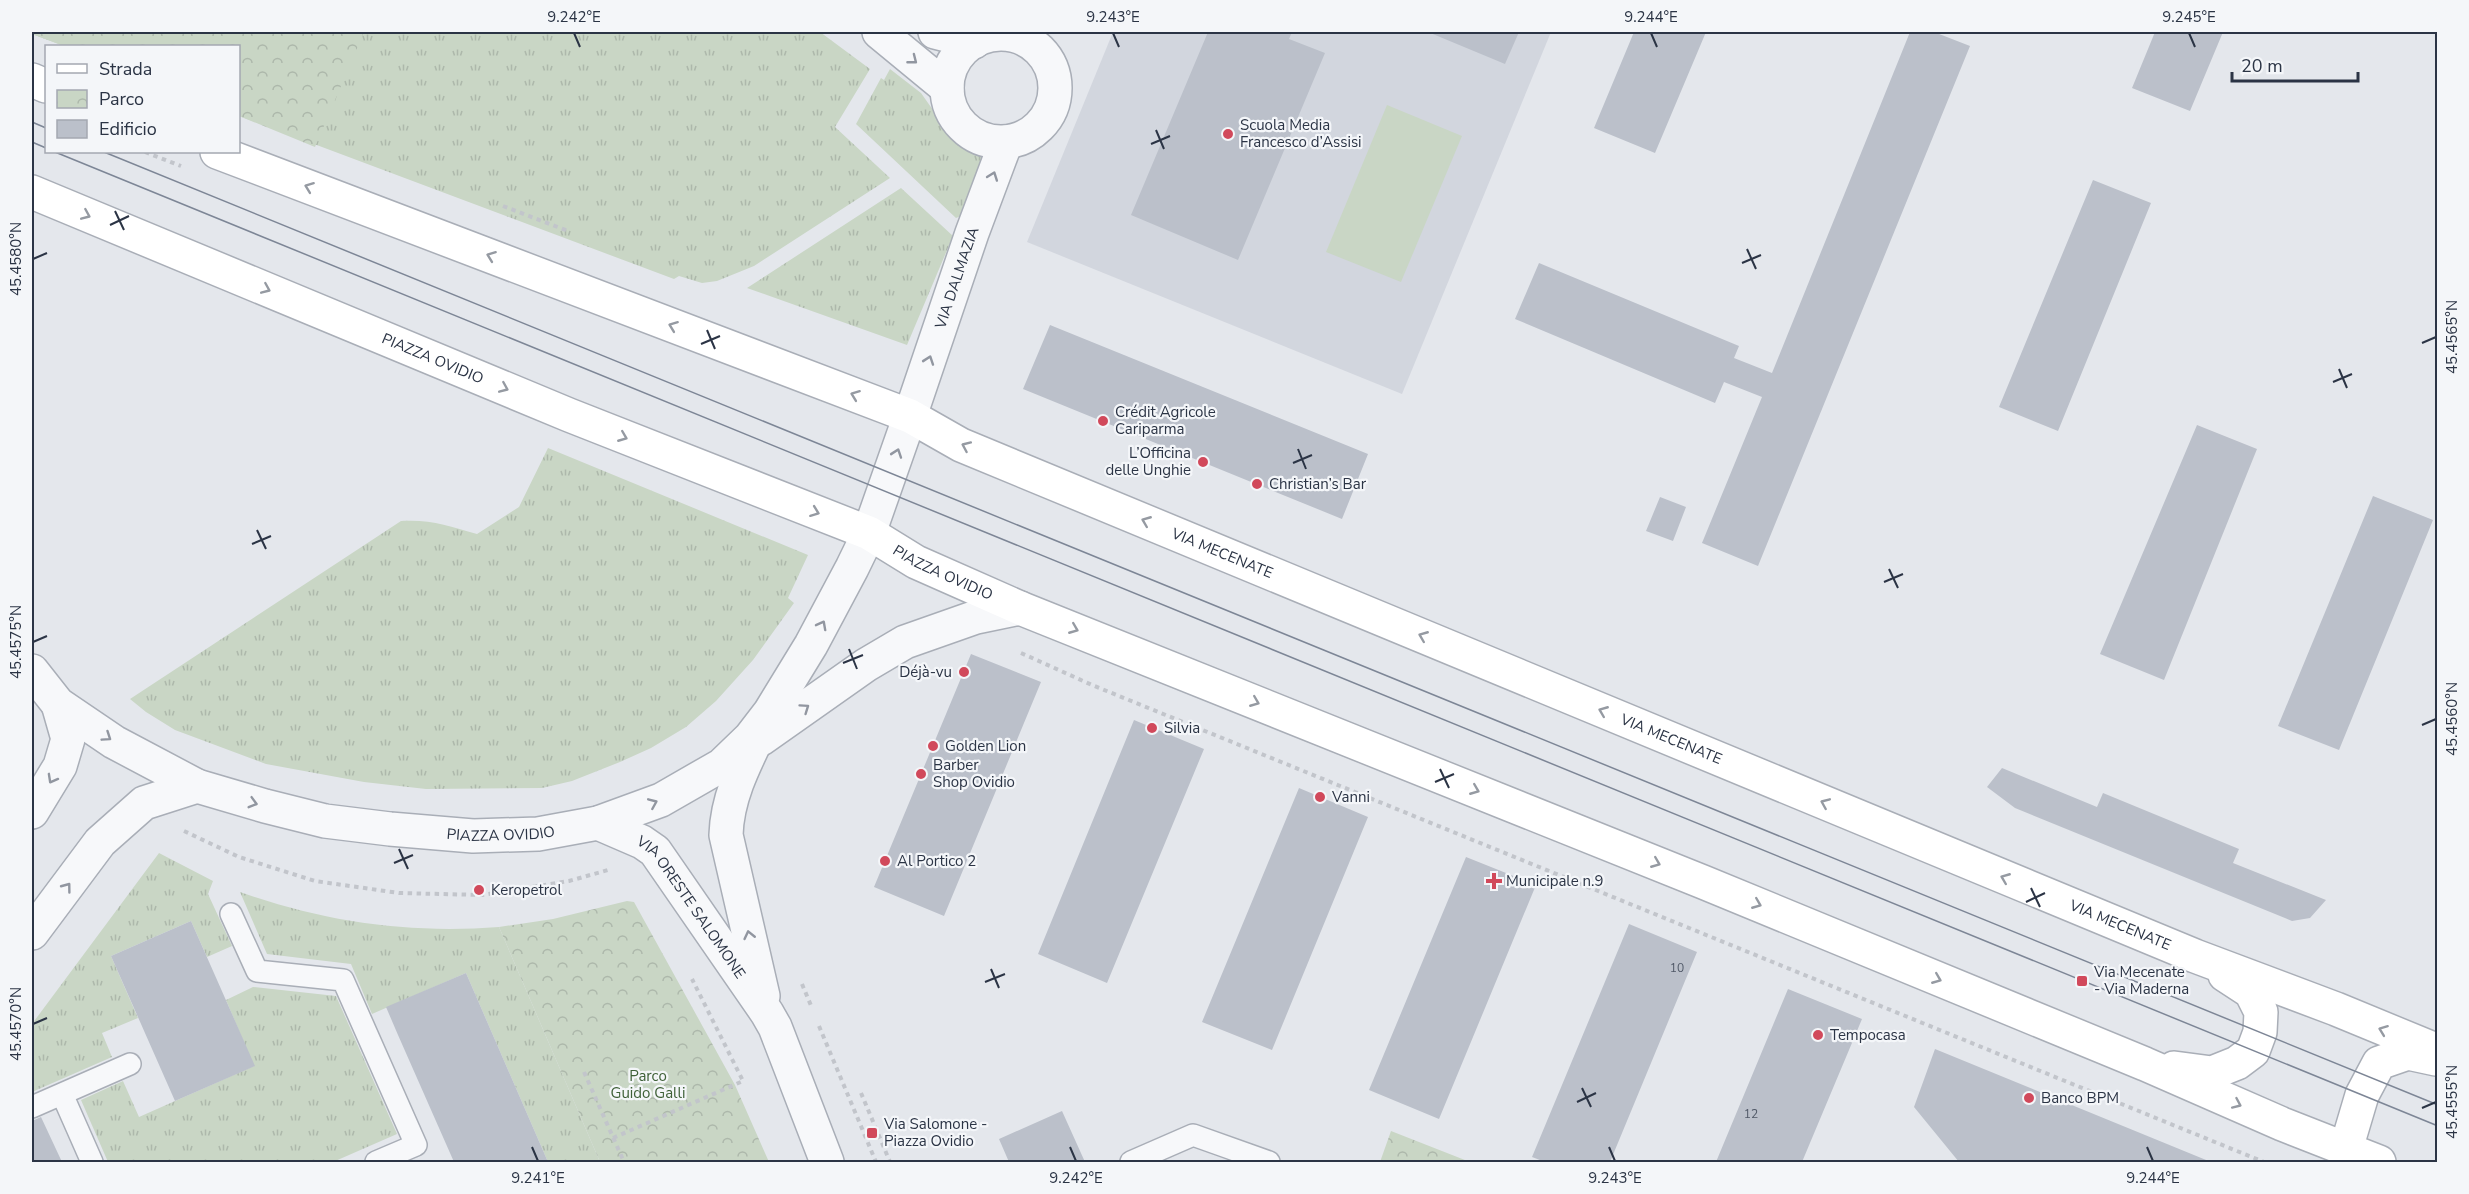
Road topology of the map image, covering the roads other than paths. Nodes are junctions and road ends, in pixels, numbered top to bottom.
1 (879, 32) edge
2 (935, 32) edge
3 (974, 42) junction
4 (1050, 44) edge
5 (947, 88) junction
6 (1006, 142) junction
7 (220, 153) edge
8 (32, 192) edge
9 (910, 416) junction
10 (869, 533) junction
11 (1020, 608) junction
12 (32, 672) edge
13 (58, 704) junction
14 (770, 712) junction
15 (755, 742) junction
16 (722, 765) junction
17 (197, 786) junction
18 (32, 812) edge
19 (598, 823) junction
20 (231, 914) dead end
21 (32, 933) edge
22 (2195, 956) junction
23 (766, 1013) junction
24 (2438, 1051) edge
25 (2438, 1059) edge
26 (130, 1064) dead end
27 (2145, 1064) junction
28 (62, 1094) junction
29 (32, 1107) edge
30 (2343, 1156) edge
31 (92, 1162) edge
32 (376, 1162) edge
33 (827, 1162) edge
34 (1131, 1162) edge
35 (1269, 1162) edge
36 (2379, 1162) edge

1 -> 5 street
2 - 3 street
3 - 4 street
3 - 5 street
4 - 6 street
5 - 6 street
9 -> 6 street, VIA DALMAZIA
9 -> 7 main road
8 -> 10 main road, PIAZZA OVIDIO
10 -> 9 street, PIAZZA OVIDIO
22 -> 9 main road, VIA MECENATE
10 - 11 main road, PIAZZA OVIDIO
14 -> 10 street, PIAZZA OVIDIO
15 -> 11 street
11 -> 27 main road
12 - 13 street, PIAZZA OVIDIO
13 -> 17 street, PIAZZA OVIDIO
13 -> 18 street
14 - 15 street, VIA ORESTE SALOMONE
14 - 16 street, PIAZZA OVIDIO
15 - 16 street
23 -> 15 street, VIA ORESTE SALOMONE
19 -> 16 street, PIAZZA OVIDIO
17 -> 19 street, PIAZZA OVIDIO
21 -> 17 street
19 - 23 street, VIA ORESTE SALOMONE
20 - 32 lane
24 -> 22 main road, VIA MECENATE
22 - 27 main road
23 - 33 street, VIA ORESTE SALOMONE
25 - 30 main road
26 - 28 lane
27 -> 30 main road
28 - 29 lane
28 - 31 lane
30 - 36 main road
34 - 35 lane

